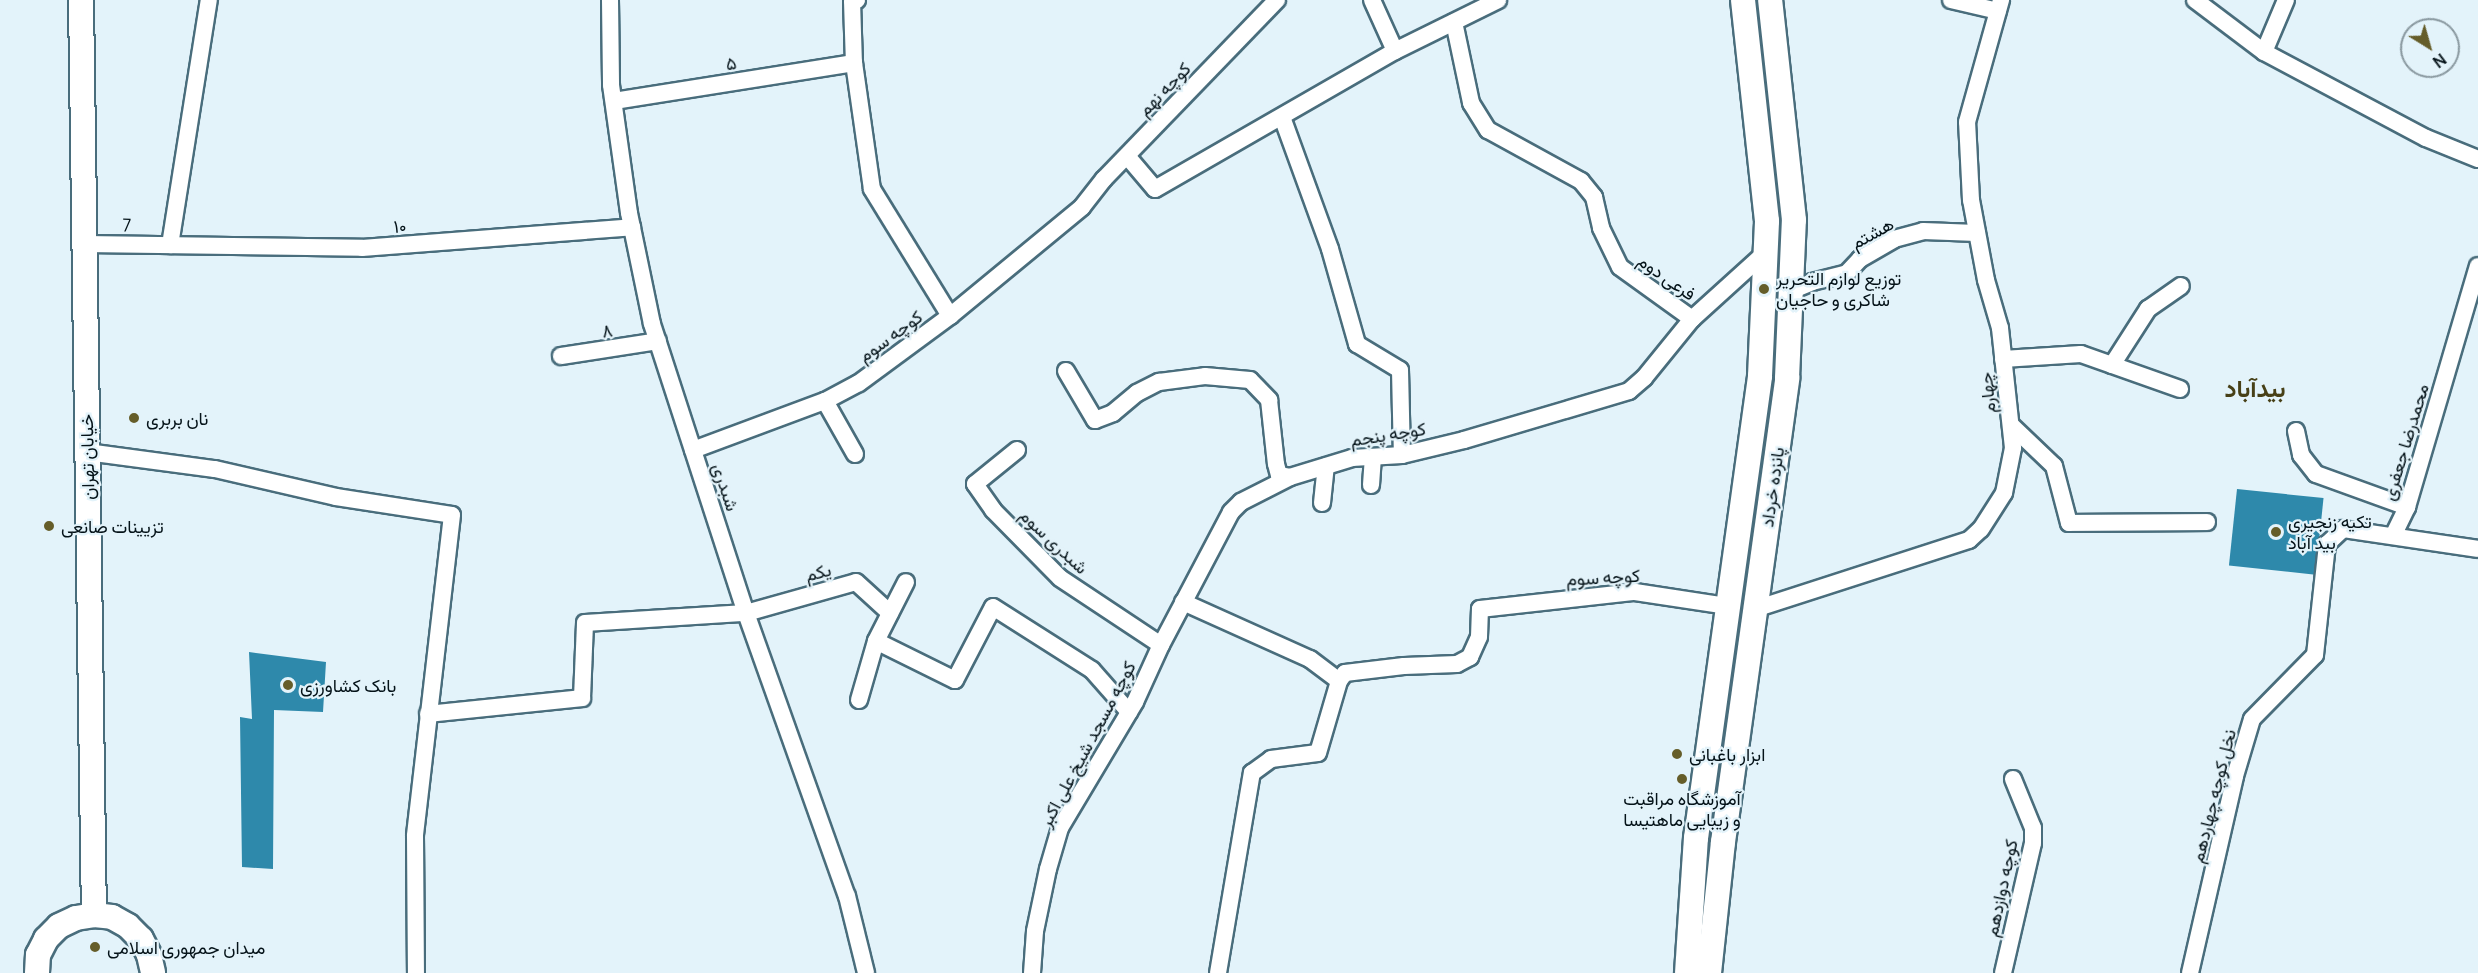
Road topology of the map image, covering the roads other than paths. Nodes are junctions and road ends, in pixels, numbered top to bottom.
1 (81, 0) edge
2 (208, 0) edge
3 (610, 0) edge
4 (857, 0) edge
5 (1277, 0) edge
6 (1372, 0) edge
7 (1498, 0) edge
8 (1743, 0) edge
9 (1770, 0) edge
10 (1951, 0) edge
11 (2195, 0) edge
12 (2286, 0) edge
13 (2000, 6) edge
14 (1454, 22) junction
15 (1395, 51) junction
16 (2264, 52) junction
17 (854, 63) junction
18 (614, 102) junction
19 (1282, 117) junction
20 (1127, 156) junction
21 (2478, 159) edge
22 (1082, 207) joint
23 (632, 227) junction
24 (1977, 233) junction
25 (85, 244) junction
26 (170, 245) junction
27 (1766, 252) junction
28 (2478, 266) edge
29 (2181, 286) dead end
30 (1791, 291) junction
31 (950, 316) junction
32 (1692, 319) junction
33 (658, 341) junction
34 (561, 356) dead end
35 (2003, 359) junction
36 (2112, 365) junction
37 (1066, 372) dead end
38 (2180, 389) dead end
39 (825, 401) junction
40 (2011, 425) junction
41 (2296, 431) dead end
42 (693, 450) junction
43 (1017, 450) dead end
44 (87, 452) junction
45 (855, 454) dead end
46 (1402, 455) junction
47 (1373, 457) junction
48 (1326, 466) junction
49 (1290, 477) junction
50 (1371, 485) dead end
51 (1322, 503) dead end
52 (2406, 507) junction
53 (2207, 522) dead end
54 (2393, 536) junction
55 (2478, 549) edge
56 (906, 582) dead end
57 (1183, 602) junction
58 (1728, 606) junction
59 (1755, 609) junction
60 (746, 613) junction
61 (890, 613) junction
62 (876, 640) junction
63 (1161, 645) junction
64 (1339, 681) junction
65 (859, 700) dead end
66 (1129, 712) junction
67 (428, 714) junction
68 (2013, 779) dead end
69 (94, 915) junction
70 (36, 973) edge
71 (153, 973) edge
72 (416, 973) edge
73 (866, 973) edge
74 (1032, 973) edge
75 (1218, 973) edge
76 (1687, 973) edge
77 (1709, 973) edge
78 (2003, 973) edge
79 (2190, 973) edge

1 - 25 main road, خیابان تهران
2 - 26 street
3 - 18 street, شبدری
4 - 17 street
5 - 20 street, کوچه نهم
6 - 15 street
7 - 14 street
8 - 27 main road, پانزده خرداد
9 - 30 main road, پانزده خرداد
10 - 13 street
11 - 16 street
12 - 16 street
13 - 24 street, چهارم
14 - 15 street
14 - 32 street, فرعی دوم
15 - 19 street
16 - 21 street
17 - 18 street, ۵
17 - 31 street
18 - 23 street, شبدری
19 - 20 street
19 - 46 street
20 - 22 street, کوچه نهم
22 - 31 street, کوچه سوم
23 - 26 street, ۱۰
23 - 33 street, شبدری
24 - 30 street, هشتم
24 - 35 street, چهارم
25 - 26 street, 7
25 - 44 main road, خیابان تهران
27 - 32 street, کوچه پنجم
27 - 58 main road, پانزده خرداد
28 - 52 street, محمدرضا جعفری
29 - 36 street
30 - 59 main road, پانزده خرداد
31 - 39 street, کوچه سوم
32 - 46 street, کوچه پنجم
33 - 34 street, ۸
33 - 42 street, شبدری
35 - 36 street
35 - 40 street, چهارم
36 - 38 street
37 - 49 street
39 - 42 street, کوچه سوم
39 - 45 street
40 - 53 street
40 - 59 street, چهارم
41 - 52 street
42 - 60 street, شبدری
43 - 63 street, شبدری سوم
44 - 67 street
44 - 69 main road, خیابان تهران
46 - 47 street, کوچه پنجم
47 - 48 street, کوچه پنجم
47 - 50 street
48 - 49 street, کوچه پنجم
48 - 51 street
49 - 57 street, کوچه مسجد شیخ علی اکبر
52 - 54 street, محمدرضا جعفری
54 - 55 street
54 - 79 street, نخل کوچه چهاردهم
56 - 61 street
57 - 63 street, کوچه مسجد شیخ علی اکبر
57 - 64 street
58 - 59 main road
58 - 64 street, کوچه سوم
58 - 76 main road, پانزده خرداد
59 - 77 main road, پانزده خرداد
60 - 61 street, یکم
60 - 67 street
60 - 73 street, شبدری
61 - 62 street
62 - 65 street
62 - 66 street
63 - 66 street, کوچه مسجد شیخ علی اکبر
64 - 75 street
66 - 74 street, کوچه مسجد شیخ علی اکبر
67 - 72 street
68 - 78 street, کوچه دوازدهم
69 - 70 main road
69 - 71 main road

